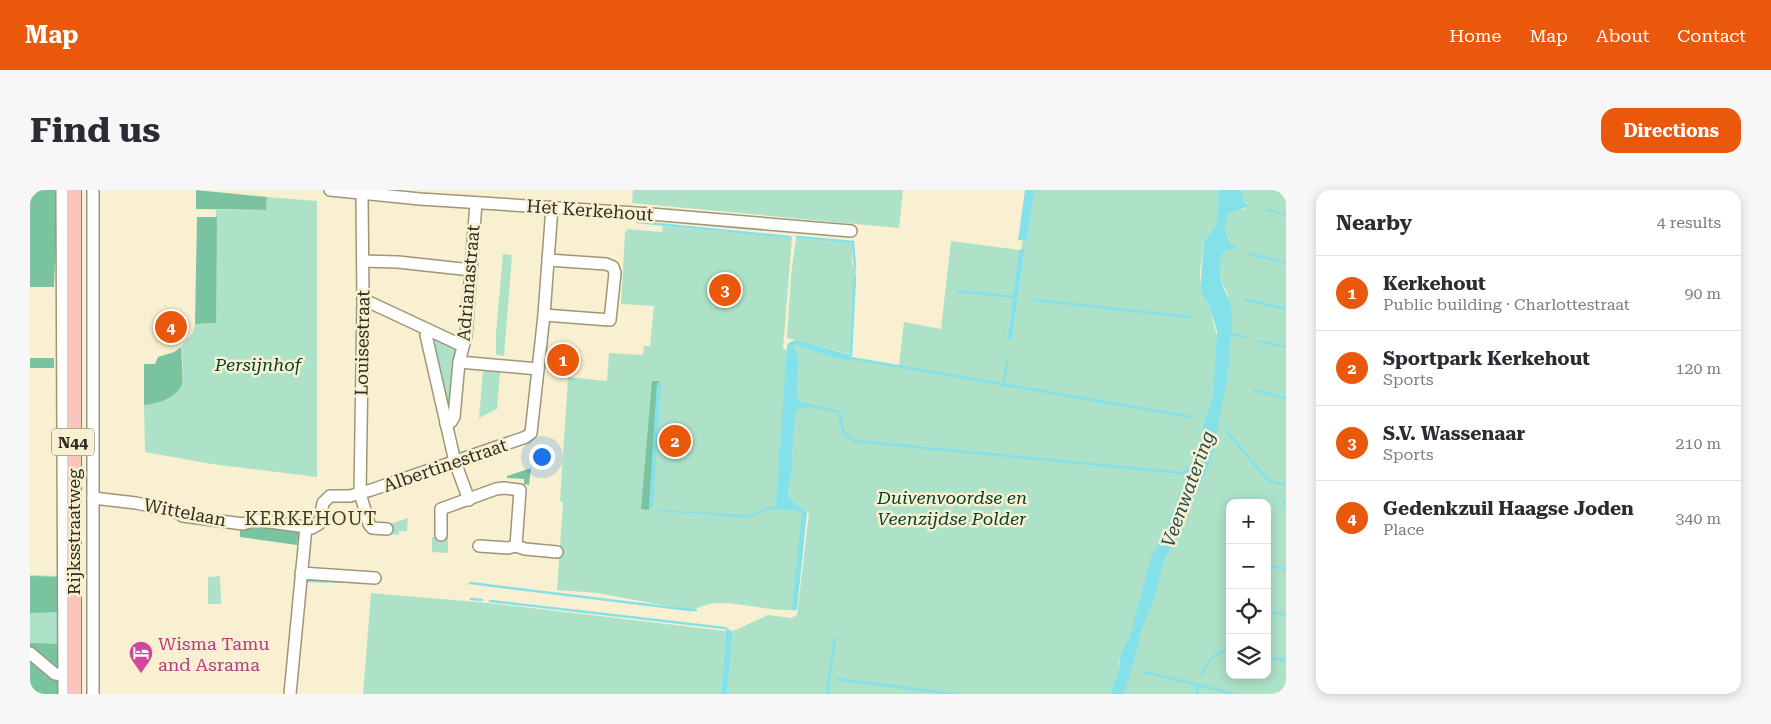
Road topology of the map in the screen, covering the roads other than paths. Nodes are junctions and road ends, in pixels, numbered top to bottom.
1 (62, 190) edge
2 (74, 190) edge
3 (81, 190) edge
4 (93, 190) edge
5 (330, 190) edge
6 (362, 194) junction
7 (476, 203) junction
8 (552, 207) junction
9 (850, 231) dead end
10 (548, 260) junction
11 (363, 261) junction
12 (471, 270) junction
13 (364, 302) junction
14 (544, 315) junction
15 (428, 330) junction
16 (463, 346) junction
17 (459, 362) junction
18 (538, 369) junction
19 (446, 424) junction
20 (455, 462) junction
21 (360, 493) junction
22 (93, 498) junction
23 (469, 500) junction
24 (306, 527) junction
25 (387, 529) dead end
26 (441, 535) dead end
27 (479, 546) dead end
28 (516, 546) junction
29 (557, 552) dead end
30 (301, 573) junction
31 (375, 578) dead end
32 (30, 653) edge
33 (64, 675) junction
34 (64, 694) edge
35 (74, 694) edge
36 (81, 694) edge
37 (93, 694) edge
38 (290, 694) edge

1 - 33 street
2 - 35 main road, Rijksstraatweg / N44
3 - 36 main road, Rijksstraatweg / N44
4 - 22 street, Rijksstraatweg
5 - 6 street, Het Kerkehout
6 - 7 street, Het Kerkehout
6 - 11 street, Louisestraat
7 - 8 street, Het Kerkehout
7 - 12 street, Adrianastraat
8 - 9 street, Het Kerkehout
8 - 10 street
10 - 14 street
10 - 14 street
11 - 12 street
11 - 13 street, Louisestraat
12 - 16 street, Adrianastraat
13 - 15 street
13 - 21 street, Louisestraat
14 - 18 street
15 - 16 street
15 - 19 street
16 - 17 street, Adrianastraat
17 - 18 street
17 - 19 street, Adrianastraat
18 - 20 street, Albertinestraat
19 - 20 street
20 - 21 street, Albertinestraat
20 - 23 street
21 - 24 street, Albertinestraat
21 - 25 street, Louisestraat
22 - 24 street, Wittelaan
22 - 37 street, Rijksstraatweg
23 - 26 street
23 - 28 street
24 - 30 street
27 - 28 street
28 - 29 street
30 - 31 street
30 - 38 street
32 - 33 street
33 - 34 street

